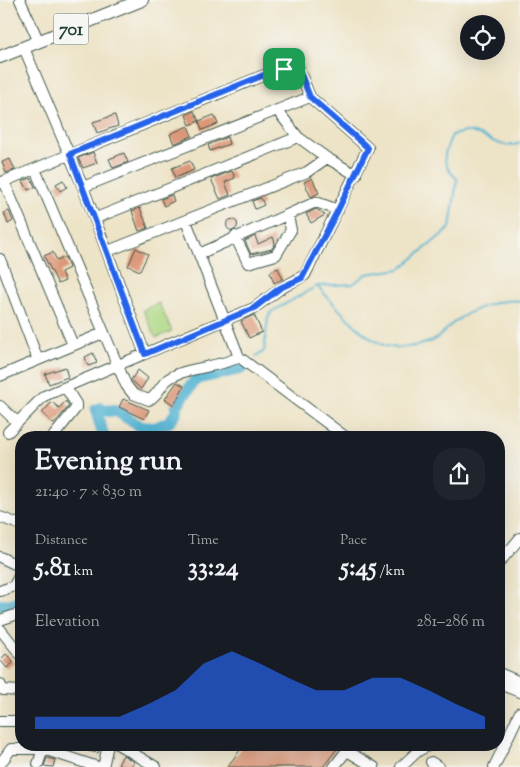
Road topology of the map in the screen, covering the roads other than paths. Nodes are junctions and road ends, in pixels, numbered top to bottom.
1 (20, 0) edge
2 (142, 0) edge
3 (39, 42) junction
4 (24, 48) junction
5 (0, 57) edge
6 (310, 97) junction
7 (278, 110) junction
8 (298, 137) junction
9 (70, 154) junction
10 (327, 158) junction
11 (35, 169) junction
12 (356, 175) junction
13 (2, 182) edge
14 (83, 187) junction
15 (338, 210) junction
16 (288, 216) junction
17 (96, 218) junction
18 (186, 221) junction
19 (235, 236) junction
20 (108, 251) junction
21 (198, 254) junction
22 (0, 259) edge
23 (226, 320) junction
24 (103, 333) junction
25 (73, 345) junction
26 (145, 354) junction
27 (238, 357) junction
28 (38, 360) junction
29 (117, 365) junction
30 (0, 376) edge
31 (66, 388) junction
32 (0, 406) edge
33 (17, 422) junction
34 (58, 431) edge
35 (338, 431) edge
36 (8, 432) dead end
37 (0, 517) edge
38 (15, 523) edge
39 (520, 538) edge
40 (505, 549) edge
41 (509, 551) junction
42 (505, 556) edge
43 (0, 557) edge
44 (15, 564) edge
45 (15, 584) edge
46 (0, 591) edge
47 (15, 616) edge
48 (0, 620) edge
49 (0, 629) edge
50 (15, 648) edge
51 (505, 676) edge
52 (520, 682) edge
53 (0, 684) edge
54 (505, 686) edge
55 (15, 691) edge
56 (520, 692) edge
57 (520, 712) edge
58 (0, 721) edge
59 (15, 721) edge
60 (505, 744) edge
61 (15, 749) edge
62 (42, 751) edge
63 (47, 751) edge
64 (107, 751) edge
65 (129, 751) edge
66 (347, 751) edge
67 (353, 751) edge
68 (418, 751) edge
69 (502, 751) edge
70 (70, 763) edge
71 (0, 764) edge
72 (38, 764) dead end
73 (98, 767) edge
74 (103, 767) edge
75 (156, 767) edge
76 (334, 767) edge
77 (374, 767) edge
78 (401, 767) edge
79 (494, 767) edge

1 - 3 street
2 - 3 main road, 701
3 - 4 main road, 701
4 - 5 main road, 701
4 - 9 street
6 - 7 street
6 - 9 street
6 - 12 street
7 - 8 street
7 - 14 street
8 - 10 street
8 - 17 street
9 - 11 street
9 - 14 street
10 - 12 street
10 - 18 street
11 - 13 street
11 - 24 street
12 - 15 street
13 - 25 street
14 - 17 street
15 - 16 street
15 - 23 street
16 - 19 street
16 - 19 street
17 - 20 street
18 - 20 street
18 - 21 street
19 - 21 street
20 - 26 street
21 - 23 street
22 - 28 street
23 - 26 street
23 - 27 street
24 - 25 street
24 - 29 street
25 - 28 street
26 - 29 street
27 - 29 street
27 - 35 street
28 - 30 street
29 - 31 street
31 - 33 street
31 - 34 street
32 - 33 street
33 - 36 street
37 - 38 street
39 - 41 street
40 - 41 street
41 - 42 street
43 - 44 street
45 - 46 street
47 - 48 street
49 - 50 street
51 - 52 street
53 - 55 street
54 - 56 street
57 - 60 street
58 - 59 street
61 - 71 street
62 - 72 street
63 - 70 street
64 - 74 street
65 - 75 street
66 - 76 street
67 - 77 street
68 - 78 street
69 - 79 street
70 - 73 street

